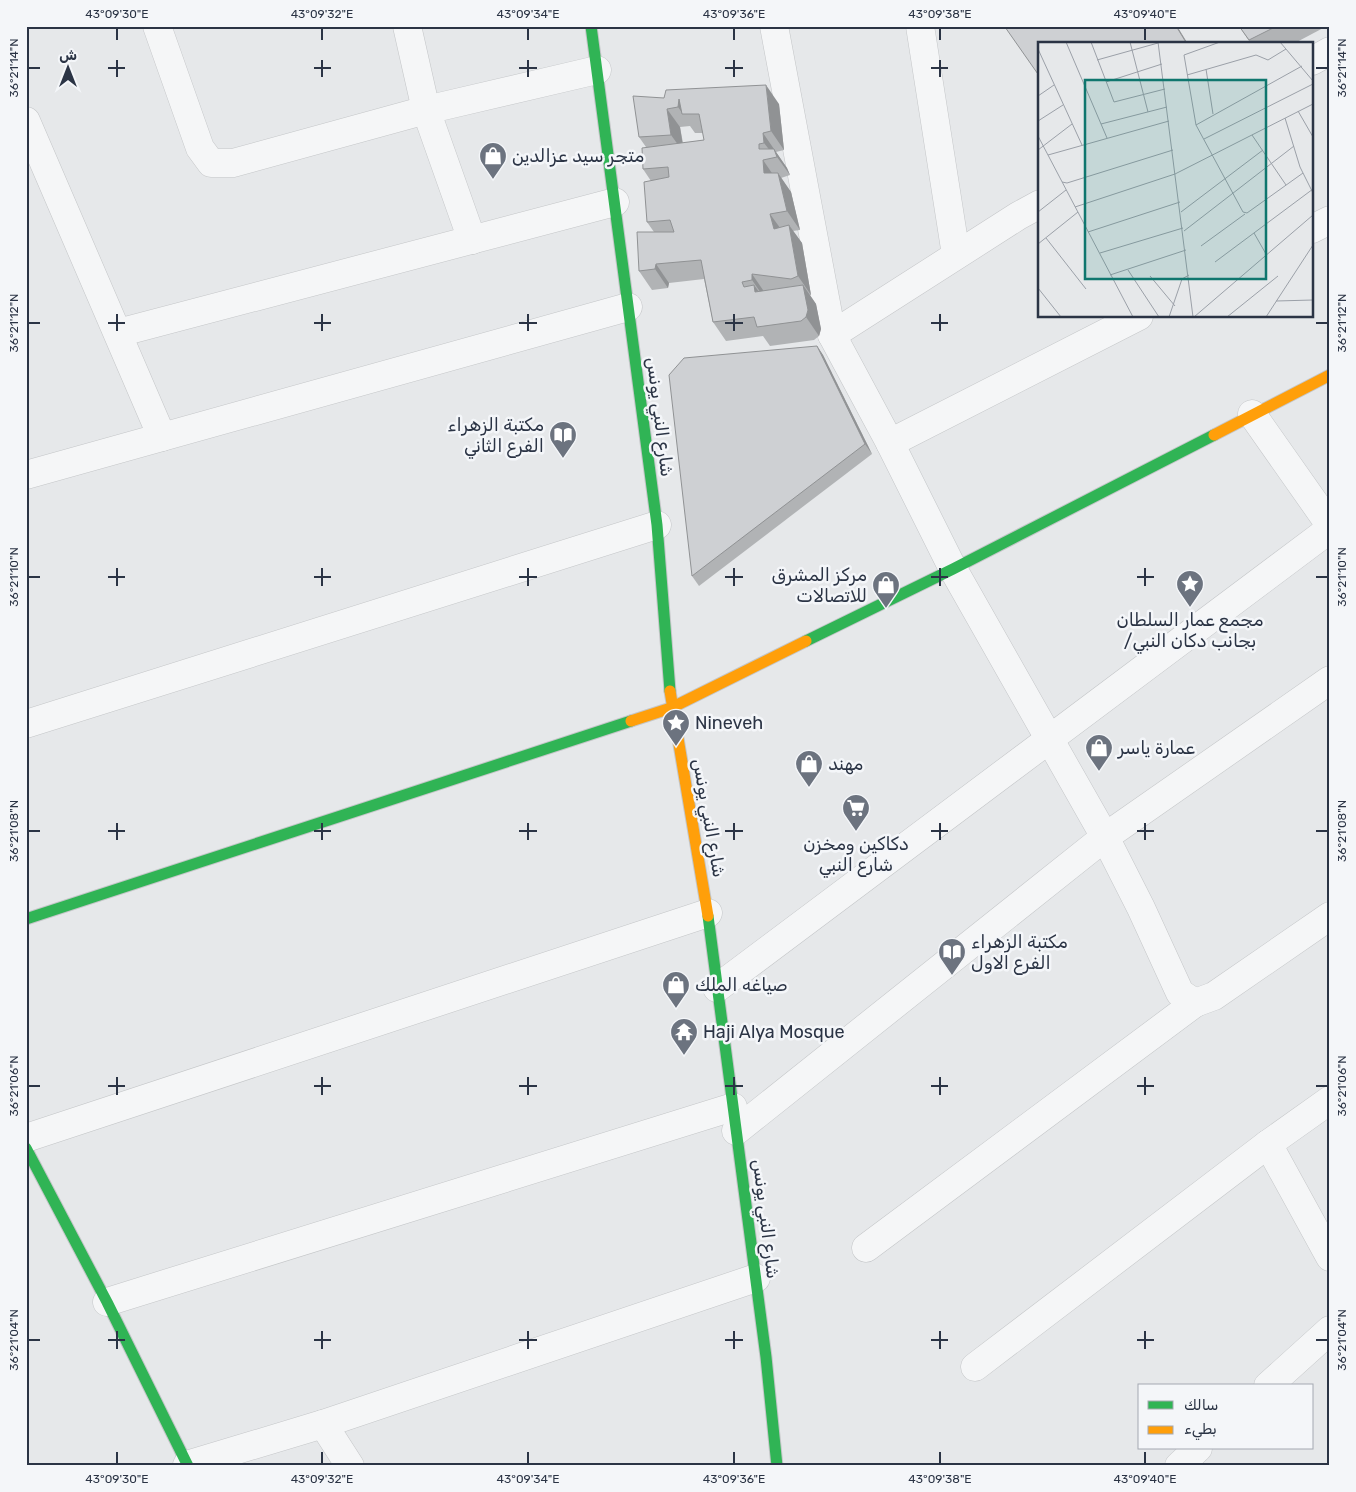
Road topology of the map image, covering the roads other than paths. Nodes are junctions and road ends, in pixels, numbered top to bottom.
1 (157, 26) edge
2 (407, 26) edge
3 (591, 26) edge
4 (774, 26) edge
5 (920, 26) edge
6 (1330, 51) edge
7 (1314, 60) edge
8 (597, 70) junction
9 (426, 110) junction
10 (26, 121) edge
11 (614, 202) junction
12 (1038, 205) edge
13 (1330, 220) edge
14 (1314, 228) edge
15 (472, 240) junction
16 (956, 255) junction
17 (628, 307) junction
18 (1136, 318) edge
19 (118, 333) junction
20 (832, 335) junction
21 (1330, 374) edge
22 (1252, 414) junction
23 (162, 437) junction
24 (890, 443) junction
25 (26, 475) edge
26 (657, 525) junction
27 (1330, 525) edge
28 (1330, 529) edge
29 (953, 569) junction
30 (1330, 680) edge
31 (671, 708) junction
32 (26, 724) edge
33 (1049, 741) junction
34 (1104, 838) junction
35 (708, 914) junction
36 (1330, 916) edge
37 (26, 919) edge
38 (718, 988) junction
39 (1195, 1003) junction
40 (1330, 1100) edge
41 (735, 1119) junction
42 (26, 1138) edge
43 (1268, 1144) junction
44 (26, 1148) edge
45 (866, 1248) dead end
46 (1330, 1257) edge
47 (756, 1278) junction
48 (107, 1302) junction
49 (1330, 1330) edge
50 (975, 1367) dead end
51 (1270, 1384) edge
52 (323, 1424) junction
53 (1196, 1450) edge
54 (773, 1464) edge
55 (188, 1466) edge
56 (350, 1466) edge
57 (1178, 1466) edge

1 - 9 street
2 - 9 street
3 - 8 street, شارع النبي يونس
4 - 20 street
5 - 16 street
6 - 7 street
8 - 9 street
8 - 11 street, شارع النبي يونس
9 - 15 street
10 - 19 street
11 - 15 street
11 - 17 street, شارع النبي يونس
12 - 16 street
13 - 14 street
15 - 19 street
16 - 20 street
17 - 23 street
17 - 26 street, شارع النبي يونس
18 - 24 street
19 - 23 street
20 - 24 street
21 - 22 street
22 - 27 street
22 - 29 street
23 - 25 street
24 - 29 street
26 - 31 street, شارع النبي يونس
26 - 32 street
28 - 33 street
29 - 31 street
29 - 33 street
30 - 34 street
31 - 35 street, شارع النبي يونس
31 - 37 street
33 - 34 street
33 - 38 street
34 - 39 street
34 - 41 street
35 - 38 street, شارع النبي يونس
35 - 42 street
36 - 39 street
38 - 41 street, شارع النبي يونس
39 - 45 street
40 - 43 street
41 - 47 street, شارع النبي يونس
41 - 48 street
43 - 46 street
43 - 50 street
44 - 48 street
47 - 52 street
47 - 54 street, شارع النبي يونس
48 - 55 street
49 - 51 street
52 - 55 street
52 - 56 street
53 - 57 street

